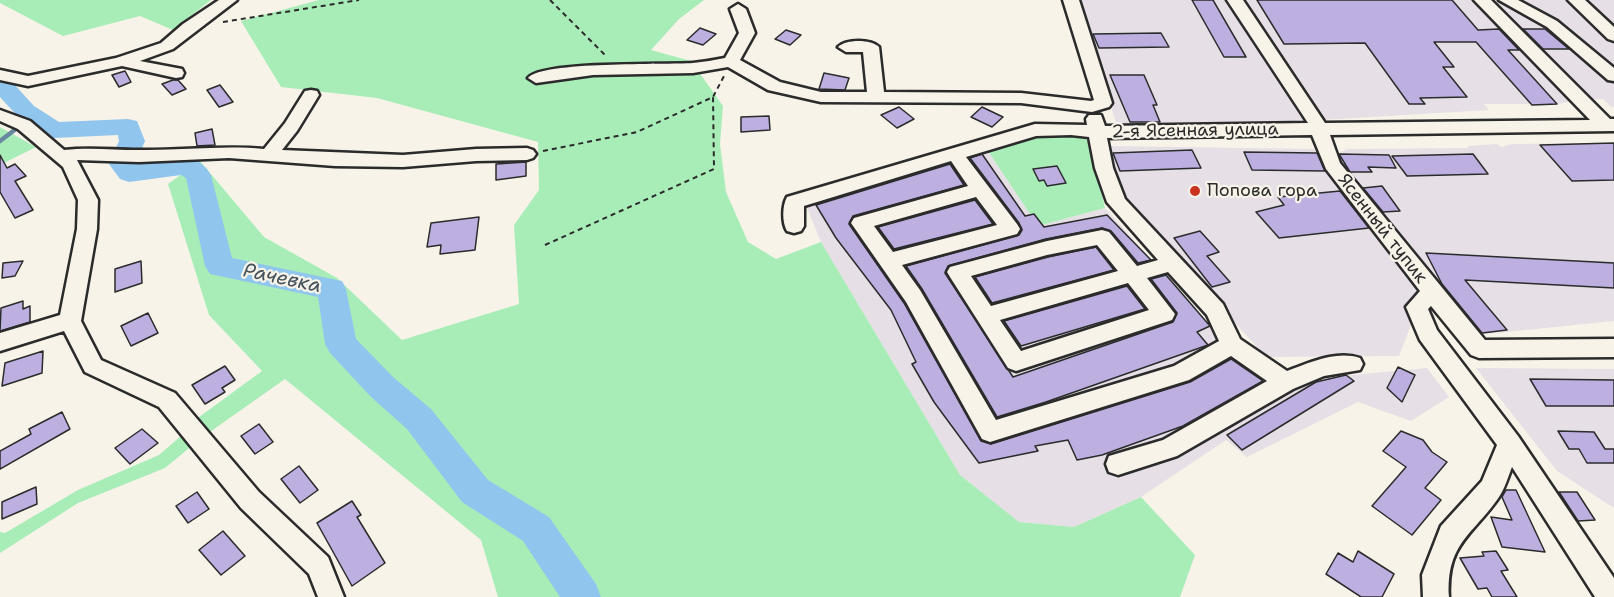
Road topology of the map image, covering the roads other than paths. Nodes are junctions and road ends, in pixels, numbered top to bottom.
1 (229, 0) edge
2 (1071, 0) edge
3 (1235, 0) edge
4 (1482, 0) edge
5 (1507, 0) edge
6 (1575, 0) edge
7 (738, 9) dead end
8 (1614, 12) edge
9 (1590, 13) junction
10 (1614, 36) edge
11 (846, 47) dead end
12 (120, 62) junction
13 (731, 62) junction
14 (176, 73) dead end
15 (0, 75) edge
16 (1614, 76) edge
17 (536, 78) dead end
18 (311, 95) dead end
19 (876, 98) junction
20 (1092, 107) junction
21 (0, 115) edge
22 (1609, 125) edge
23 (1319, 129) junction
24 (1099, 132) junction
25 (954, 153) junction
26 (269, 154) junction
27 (527, 154) road end
28 (60, 156) junction
29 (981, 189) junction
30 (794, 226) dead end
31 (888, 261) junction
32 (1173, 263) junction
33 (1133, 274) junction
34 (1432, 292) junction
35 (985, 316) junction
36 (70, 321) junction
37 (0, 342) edge
38 (1232, 345) junction
39 (1614, 348) edge
40 (1352, 364) dead end
41 (1286, 382) junction
42 (1510, 443) junction
43 (1118, 464) dead end
44 (331, 597) edge
45 (1436, 597) edge
46 (1611, 597) edge

1 - 12 street
2 - 20 street
3 - 23 street, Ясенный тупик
4 - 22 street
5 - 16 street
6 - 9 street
7 - 13 street
8 - 9 street
9 - 10 street
11 - 19 street
12 - 14 street
12 - 15 street
13 - 17 street
13 - 19 street, 2-я Ясенная улица
18 - 26 street
19 - 20 street, 2-я Ясенная улица
20 - 24 street, 2-я Ясенная улица
21 - 28 street
22 - 23 street, 2-я Ясенная улица
23 - 24 street, 2-я Ясенная улица
23 - 34 street, Ясенный тупик
24 - 25 street
24 - 32 street
25 - 29 street
25 - 30 street
26 - 27 street
26 - 28 street
28 - 36 street
29 - 31 street
29 - 31 street
31 - 38 street
32 - 33 street
32 - 38 street
33 - 35 street
33 - 35 street
33 - 35 street
34 - 39 street
34 - 42 street, Ясенный тупик
36 - 37 street
36 - 44 street
38 - 41 street
40 - 41 street
41 - 43 street
42 - 45 street
42 - 46 street

